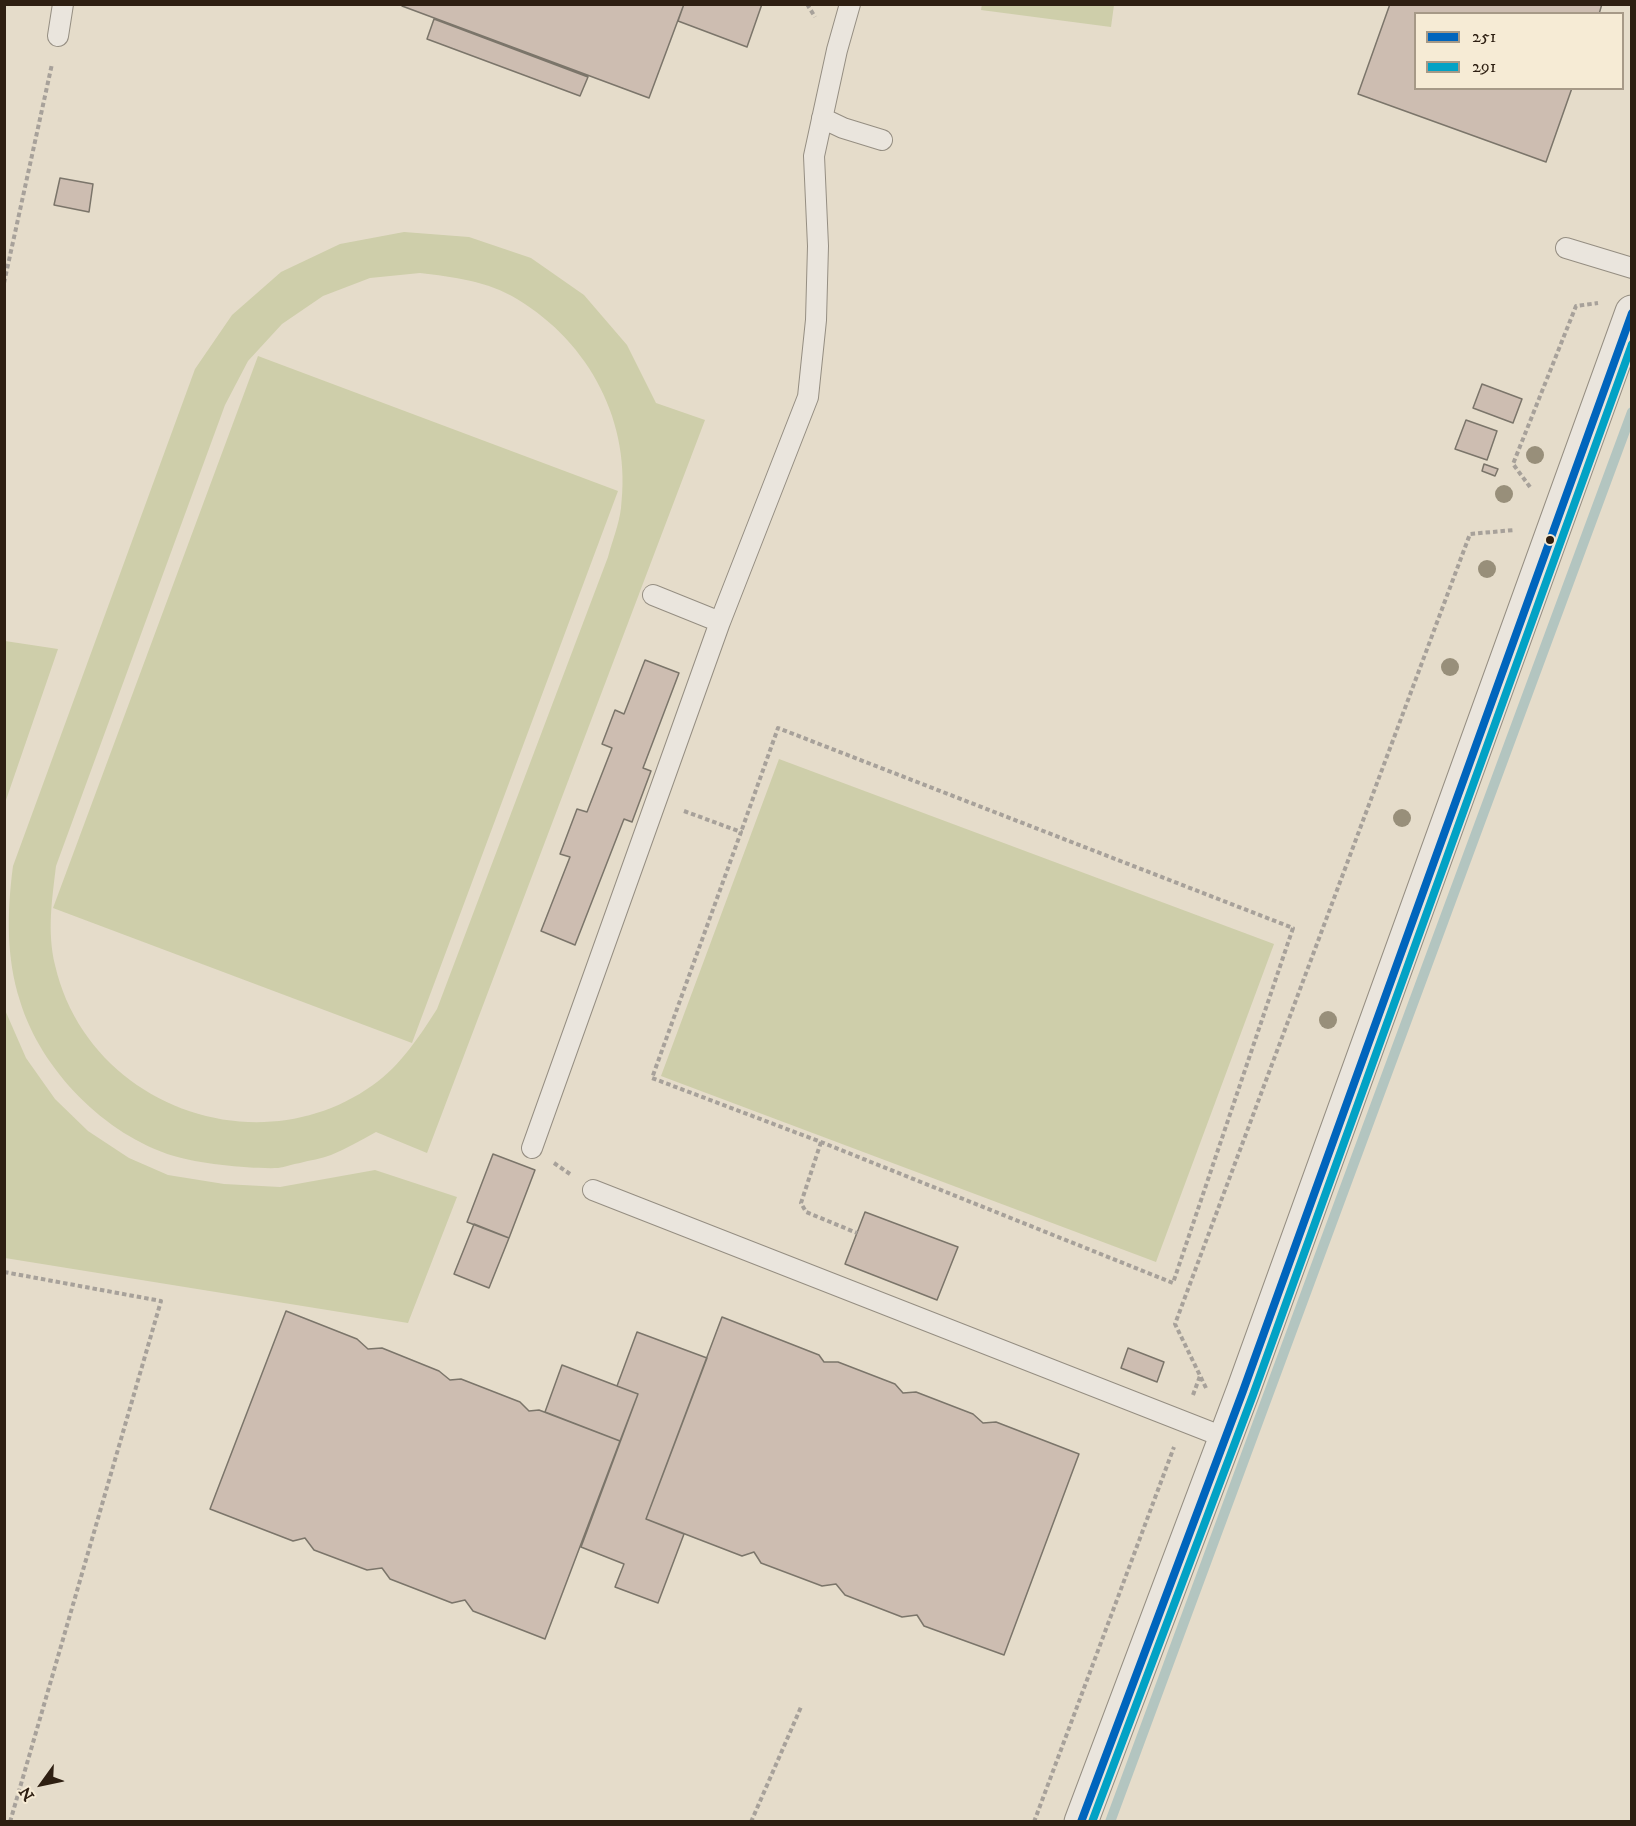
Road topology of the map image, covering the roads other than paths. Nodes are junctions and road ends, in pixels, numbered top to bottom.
1 (63, 4) edge
2 (850, 4) edge
3 (58, 36) road end
4 (822, 118) junction
5 (882, 140) dead end
6 (1566, 248) dead end
7 (1632, 268) edge
8 (1632, 312) edge
9 (653, 595) dead end
10 (720, 622) junction
11 (531, 1148) road end
12 (593, 1190) road end
13 (1226, 1435) junction
14 (1081, 1821) edge

1 - 3 lane
2 - 4 lane
4 - 5 lane
4 - 10 lane
6 - 7 lane
8 - 13 street
9 - 10 lane
10 - 11 lane
12 - 13 lane
13 - 14 street

